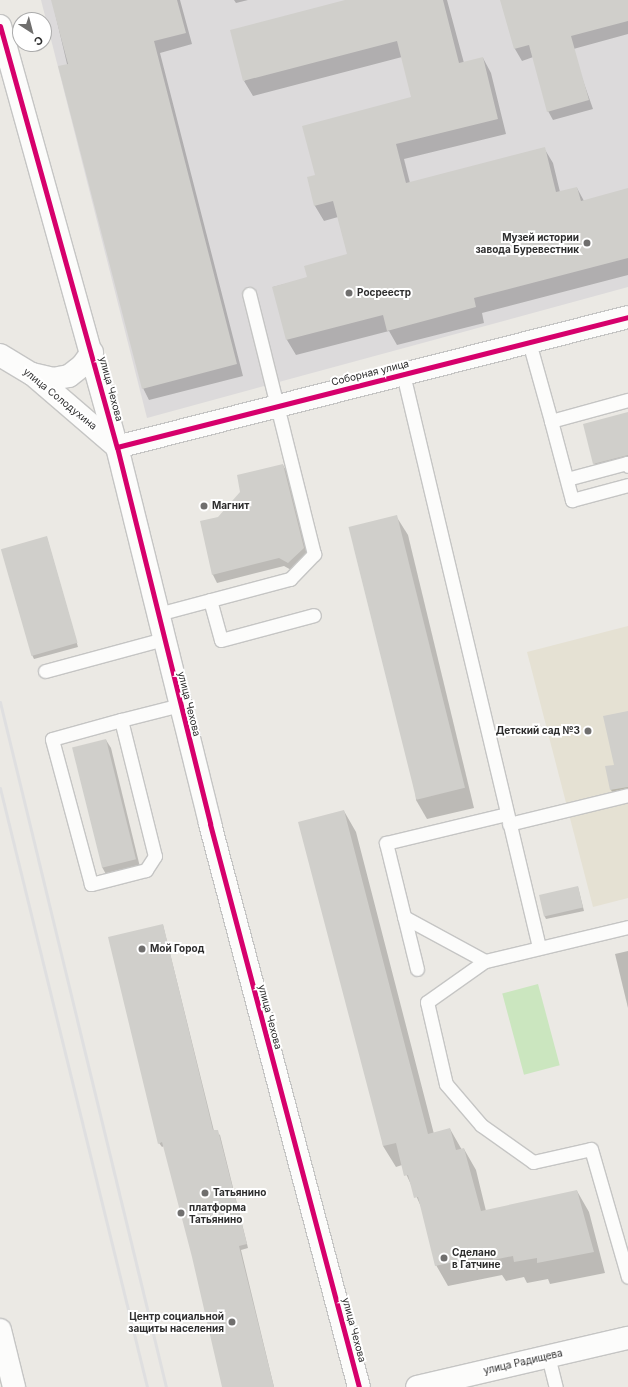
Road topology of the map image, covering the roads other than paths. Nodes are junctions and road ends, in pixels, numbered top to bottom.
1 (0, 26) edge
2 (249, 294) dead end
3 (628, 317) edge
4 (529, 342) junction
5 (92, 352) junction
6 (0, 355) edge
7 (32, 374) junction
8 (403, 374) junction
9 (628, 400) edge
10 (278, 406) junction
11 (551, 421) junction
12 (117, 447) junction
13 (628, 466) edge
14 (567, 479) junction
15 (628, 485) edge
16 (210, 600) junction
17 (158, 614) junction
18 (314, 615) dead end
19 (164, 639) junction
20 (46, 671) dead end
21 (180, 705) junction
22 (121, 720) junction
23 (628, 796) edge
24 (508, 819) junction
25 (404, 916) junction
26 (628, 927) edge
27 (539, 947) junction
28 (485, 961) junction
29 (417, 970) dead end
30 (628, 1277) edge
31 (0, 1330) edge
32 (628, 1338) edge
33 (548, 1356) junction
34 (14, 1387) edge
35 (359, 1387) edge
36 (418, 1387) edge
37 (556, 1387) edge

1 - 5 street, улица Чехова
2 - 10 lane
3 - 4 street, Соборная улица
4 - 8 street, Соборная улица
4 - 11 lane
5 - 7 street
5 - 12 street, улица Чехова
6 - 7 street, улица Солодухина
7 - 12 street, улица Солодухина
8 - 10 street, Соборная улица
8 - 24 lane
9 - 11 lane
10 - 12 street, Соборная улица
10 - 16 lane
11 - 14 lane
12 - 17 street, улица Чехова
13 - 14 lane
14 - 15 lane
16 - 17 lane
16 - 18 lane
17 - 19 street, улица Чехова
19 - 20 lane
19 - 21 street, улица Чехова
21 - 22 lane
21 - 35 street, улица Чехова
22 - 22 lane
23 - 24 lane
24 - 25 lane
24 - 27 lane
25 - 28 lane
25 - 29 lane
26 - 27 lane
27 - 28 lane
28 - 30 lane
31 - 34 street
32 - 33 street, улица Радищева
33 - 36 street, улица Радищева
33 - 37 lane

